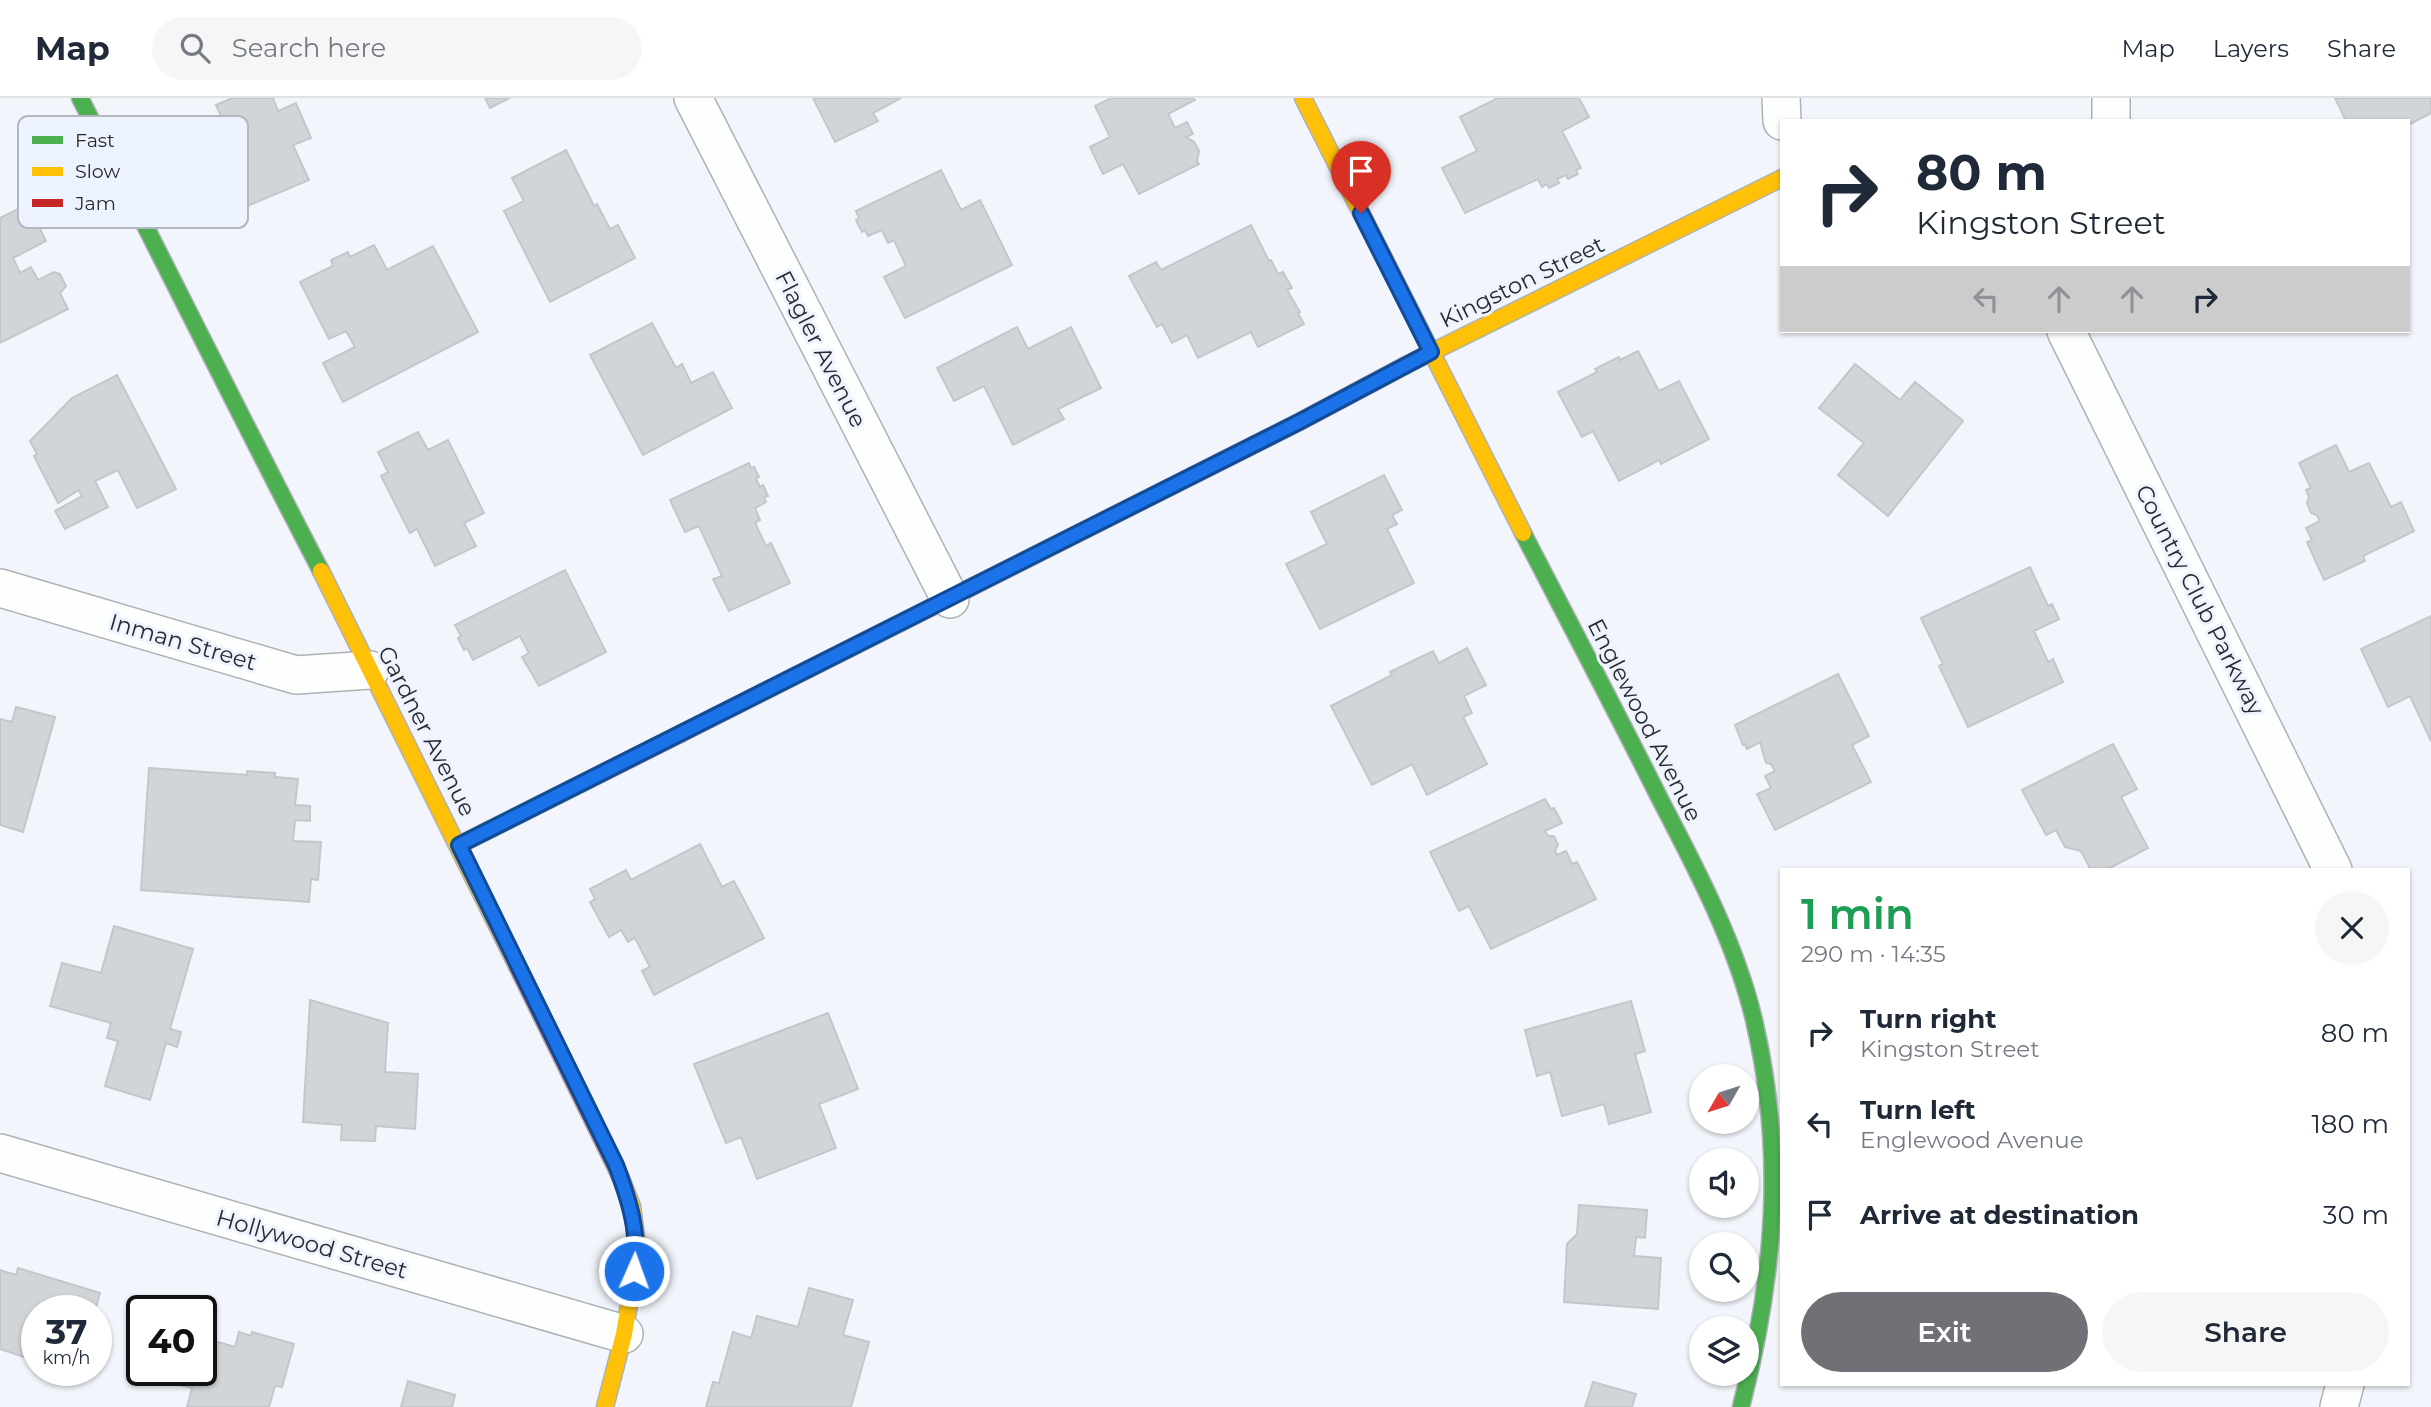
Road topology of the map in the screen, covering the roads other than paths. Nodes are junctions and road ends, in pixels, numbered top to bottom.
1 (80, 98) edge
2 (693, 98) edge
3 (1303, 98) edge
4 (1781, 98) edge
5 (2111, 98) edge
6 (89, 116) edge
7 (1782, 119) edge
8 (2111, 119) edge
9 (1780, 179) edge
10 (147, 228) edge
11 (2067, 333) edge
12 (1431, 352) junction
13 (0, 588) edge
14 (950, 599) junction
15 (370, 670) junction
16 (459, 845) junction
17 (2332, 868) edge
18 (0, 1153) edge
19 (624, 1334) junction
20 (2344, 1386) edge
21 (605, 1407) edge
22 (1741, 1407) edge
23 (2339, 1407) edge

1 - 6 street, Gardner Avenue
2 - 14 street, Flagler Avenue
3 - 12 street, Englewood Avenue
4 - 7 street
5 - 8 street
9 - 12 street, Kingston Street
10 - 15 street, Gardner Avenue
11 - 17 street, Country Club Parkway
12 - 14 street, Kingston Street
12 - 22 street, Englewood Avenue
13 - 15 street, Inman Street
14 - 16 street, Kingston Street
15 - 16 street, Gardner Avenue
16 - 19 street, Gardner Avenue
18 - 19 street, Hollywood Street
19 - 21 street, Gardner Avenue
20 - 23 street

